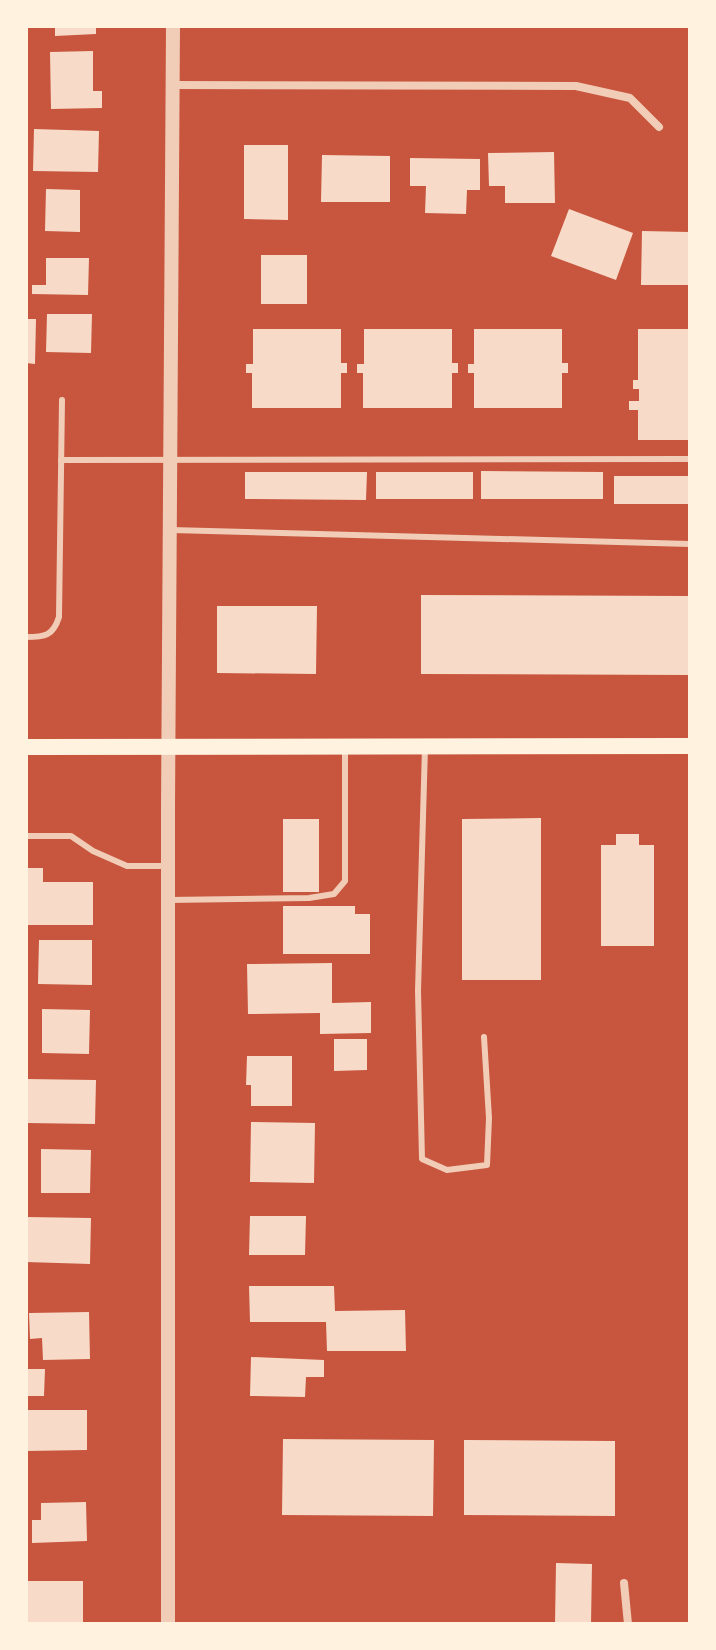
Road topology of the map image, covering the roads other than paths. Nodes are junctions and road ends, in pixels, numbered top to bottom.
1 (173, 26) edge
2 (172, 85) junction
3 (659, 127) dead end
4 (62, 400) dead end
5 (171, 459) junction
6 (690, 459) edge
7 (61, 460) junction
8 (171, 530) junction
9 (690, 544) edge
10 (26, 637) edge
11 (690, 746) edge
12 (26, 747) edge
13 (168, 747) junction
14 (345, 747) junction
15 (425, 747) junction
16 (26, 836) edge
17 (168, 866) junction
18 (169, 900) junction
19 (484, 1037) dead end
20 (624, 1583) dead end
21 (168, 1624) edge
22 (628, 1624) edge

1 - 2 street
2 - 3 street
2 - 5 street
4 - 7 lane
5 - 6 lane
5 - 7 lane
5 - 8 street
7 - 10 lane
8 - 9 lane
8 - 13 street
11 - 15 main road
12 - 13 main road
13 - 14 main road
13 - 17 street
14 - 15 main road
14 - 18 lane
15 - 19 lane
16 - 17 lane
17 - 18 street
18 - 21 street
20 - 22 street

